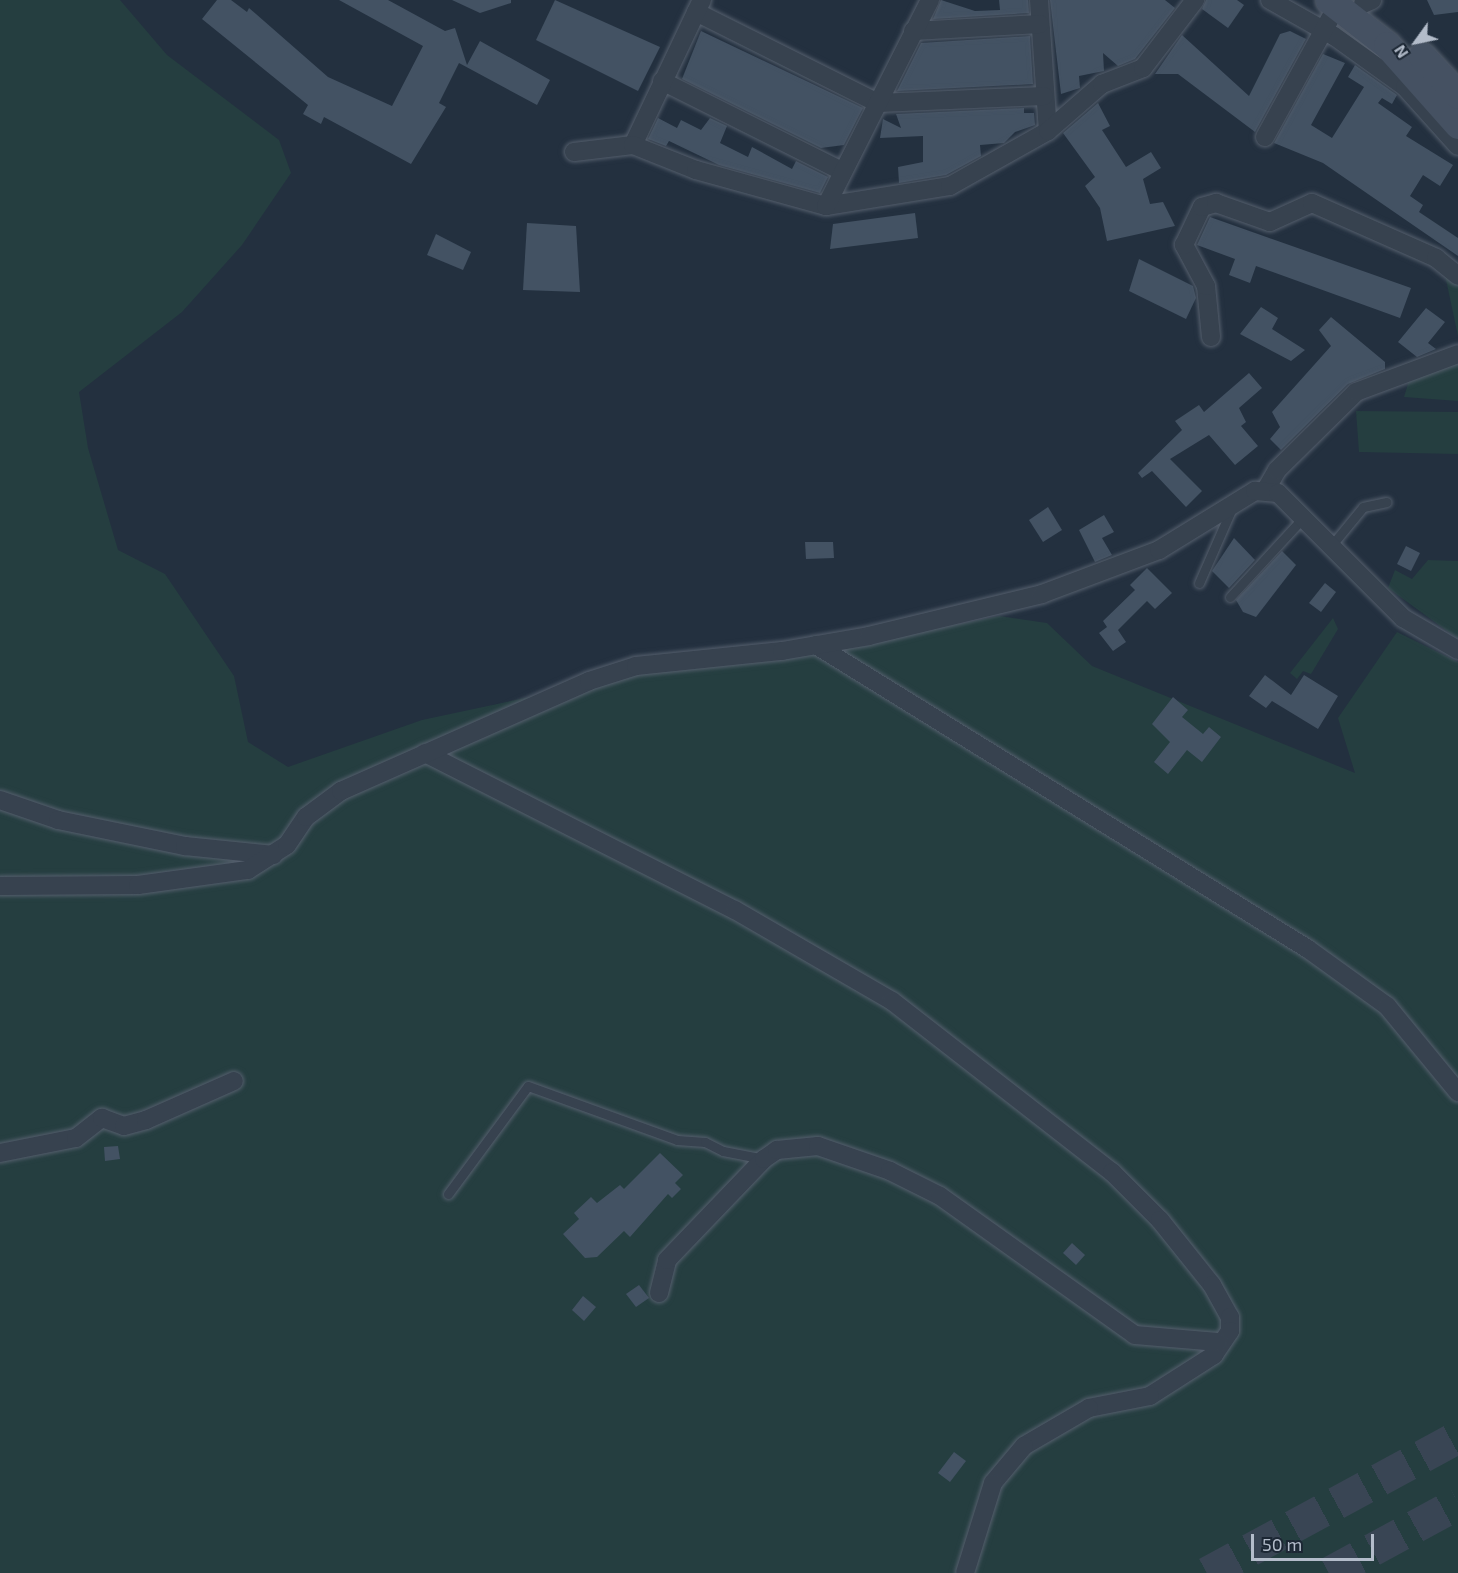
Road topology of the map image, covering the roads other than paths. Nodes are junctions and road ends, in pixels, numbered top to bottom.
1 (930, 0) edge
2 (1039, 0) edge
3 (1195, 0) edge
4 (1270, 0) edge
5 (1352, 2) edge
6 (699, 6) edge
7 (1040, 24) junction
8 (1321, 29) junction
9 (913, 31) junction
10 (662, 81) junction
11 (1458, 95) edge
12 (1044, 96) junction
13 (878, 103) junction
14 (1458, 125) edge
15 (1048, 131) junction
16 (1265, 137) dead end
17 (633, 145) junction
18 (1458, 146) edge
19 (574, 152) dead end
20 (842, 171) junction
21 (826, 206) junction
22 (1458, 276) edge
23 (1211, 336) dead end
24 (1458, 354) edge
25 (1265, 490) junction
26 (1386, 502) dead end
27 (1233, 506) junction
28 (1303, 518) junction
29 (1331, 546) junction
30 (1199, 582) dead end
31 (1230, 597) dead end
32 (816, 645) junction
33 (1458, 650) edge
34 (425, 753) junction
35 (0, 800) edge
36 (274, 855) junction
37 (0, 886) edge
38 (234, 1081) dead end
39 (1458, 1092) edge
40 (0, 1153) edge
41 (764, 1159) junction
42 (448, 1194) dead end
43 (659, 1293) dead end
44 (1218, 1342) junction
45 (965, 1573) edge

1 - 9 street
2 - 7 street
3 - 15 street
4 - 8 street
5 - 8 street
5 - 11 street
5 - 14 street
6 - 10 street
6 - 13 street
7 - 9 street
7 - 12 street
8 - 16 street
8 - 18 street
9 - 13 street
10 - 17 street
10 - 20 street
12 - 13 street
12 - 15 street
13 - 20 street
15 - 21 street
17 - 19 street
17 - 21 street
20 - 21 street
22 - 23 street
24 - 25 street
25 - 27 street
25 - 28 street
26 - 29 lane
27 - 30 lane
27 - 32 street
28 - 29 street
28 - 31 lane
29 - 33 street
32 - 34 street
32 - 39 street
34 - 36 street
34 - 44 street
35 - 36 street
36 - 37 street
38 - 40 street
41 - 42 lane
41 - 43 street
41 - 44 street
44 - 45 street

